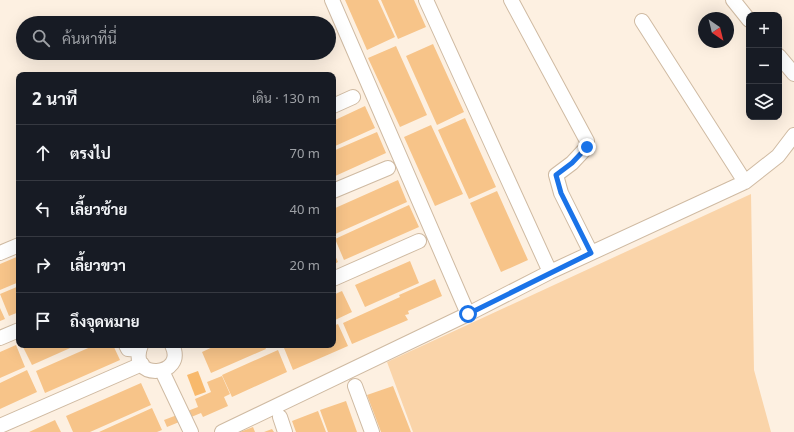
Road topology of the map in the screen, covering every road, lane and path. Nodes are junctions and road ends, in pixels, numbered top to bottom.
1 (332, 0) edge
2 (426, 0) edge
3 (511, 0) edge
4 (733, 0) edge
5 (746, 16) edge
6 (642, 20) dead end
7 (782, 60) edge
8 (794, 74) edge
9 (353, 97) dead end
10 (336, 105) edge
11 (794, 135) edge
12 (388, 168) dead end
13 (745, 182) junction
14 (336, 191) edge
15 (419, 241) dead end
16 (16, 246) edge
17 (591, 253) junction
18 (0, 254) edge
19 (550, 272) junction
20 (336, 278) edge
21 (468, 314) junction
22 (16, 331) edge
23 (0, 338) edge
24 (128, 348) edge
25 (140, 348) edge
26 (176, 348) edge
27 (142, 364) junction
28 (162, 371) junction
29 (355, 386) dead end
30 (280, 418) dead end
31 (0, 426) edge
32 (191, 432) edge
33 (222, 432) edge
34 (285, 432) edge
35 (372, 432) edge

1 - 21 street
2 - 19 street
3 - 17 street
4 - 5 street
6 - 13 street
7 - 8 street
9 - 10 street
11 - 13 street
12 - 14 street
13 - 17 street
15 - 20 street
16 - 18 street
17 - 19 street
19 - 21 street
21 - 33 street
22 - 23 street
24 - 25 street
25 - 27 street
26 - 28 street
27 - 28 street
27 - 31 street
28 - 32 street
29 - 35 street
30 - 34 street

